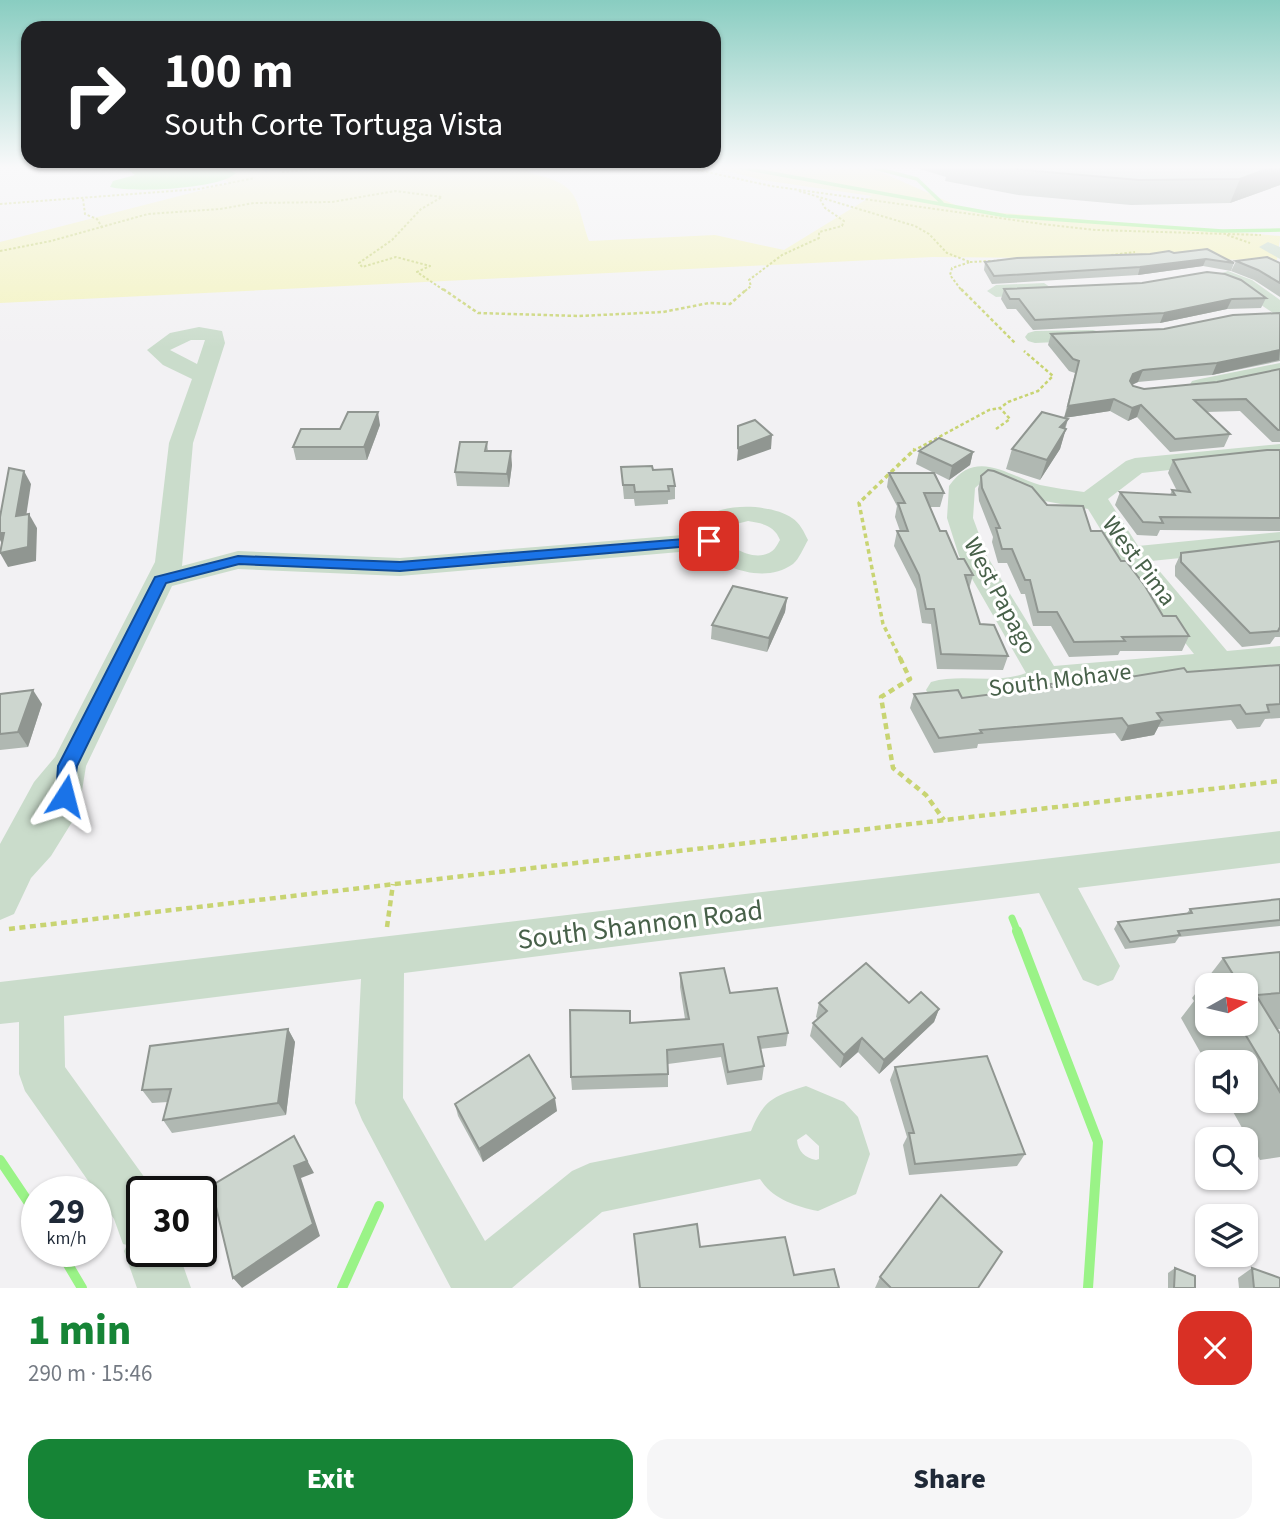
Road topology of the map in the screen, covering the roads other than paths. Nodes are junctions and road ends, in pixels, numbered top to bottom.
1 (1219, 275) edge
2 (1061, 288) edge
3 (996, 291) dead end
4 (1280, 309) edge
5 (1280, 316) edge
6 (1254, 317) edge
7 (1108, 335) edge
8 (1035, 337) dead end
9 (1280, 370) edge
10 (204, 376) dead end
11 (1176, 389) edge
12 (1280, 451) edge
13 (1096, 502) junction
14 (1280, 540) edge
15 (170, 541) junction
16 (709, 541) dead end
17 (1130, 555) junction
18 (238, 560) junction
19 (160, 580) junction
20 (1280, 657) edge
21 (1219, 663) junction
22 (1045, 678) junction
23 (943, 690) edge
24 (1280, 847) edge
25 (1050, 875) junction
26 (8, 884) edge
27 (383, 957) junction
28 (1098, 966) dead end
29 (20, 1001) edge
30 (774, 1151) dead end
31 (126, 1193) edge
32 (157, 1267) edge
33 (480, 1284) edge
34 (164, 1288) edge

1 - 4 street
2 - 3 street
5 - 6 street
7 - 8 street
9 - 11 street
10 - 15 street
12 - 13 street, West Pima
13 - 17 street, West Pima
13 - 22 street, West Papago
14 - 17 street
15 - 18 street
15 - 19 street
16 - 18 street
17 - 21 street, West Pima
18 - 19 street
19 - 26 street
20 - 21 street, South Mohave
21 - 22 street, South Mohave
22 - 23 street, South Mohave
24 - 25 street, South Shannon Road
25 - 27 street, South Shannon Road
25 - 28 street
27 - 29 street, South Shannon Road
27 - 33 street
29 - 31 street
30 - 33 street
32 - 34 street

